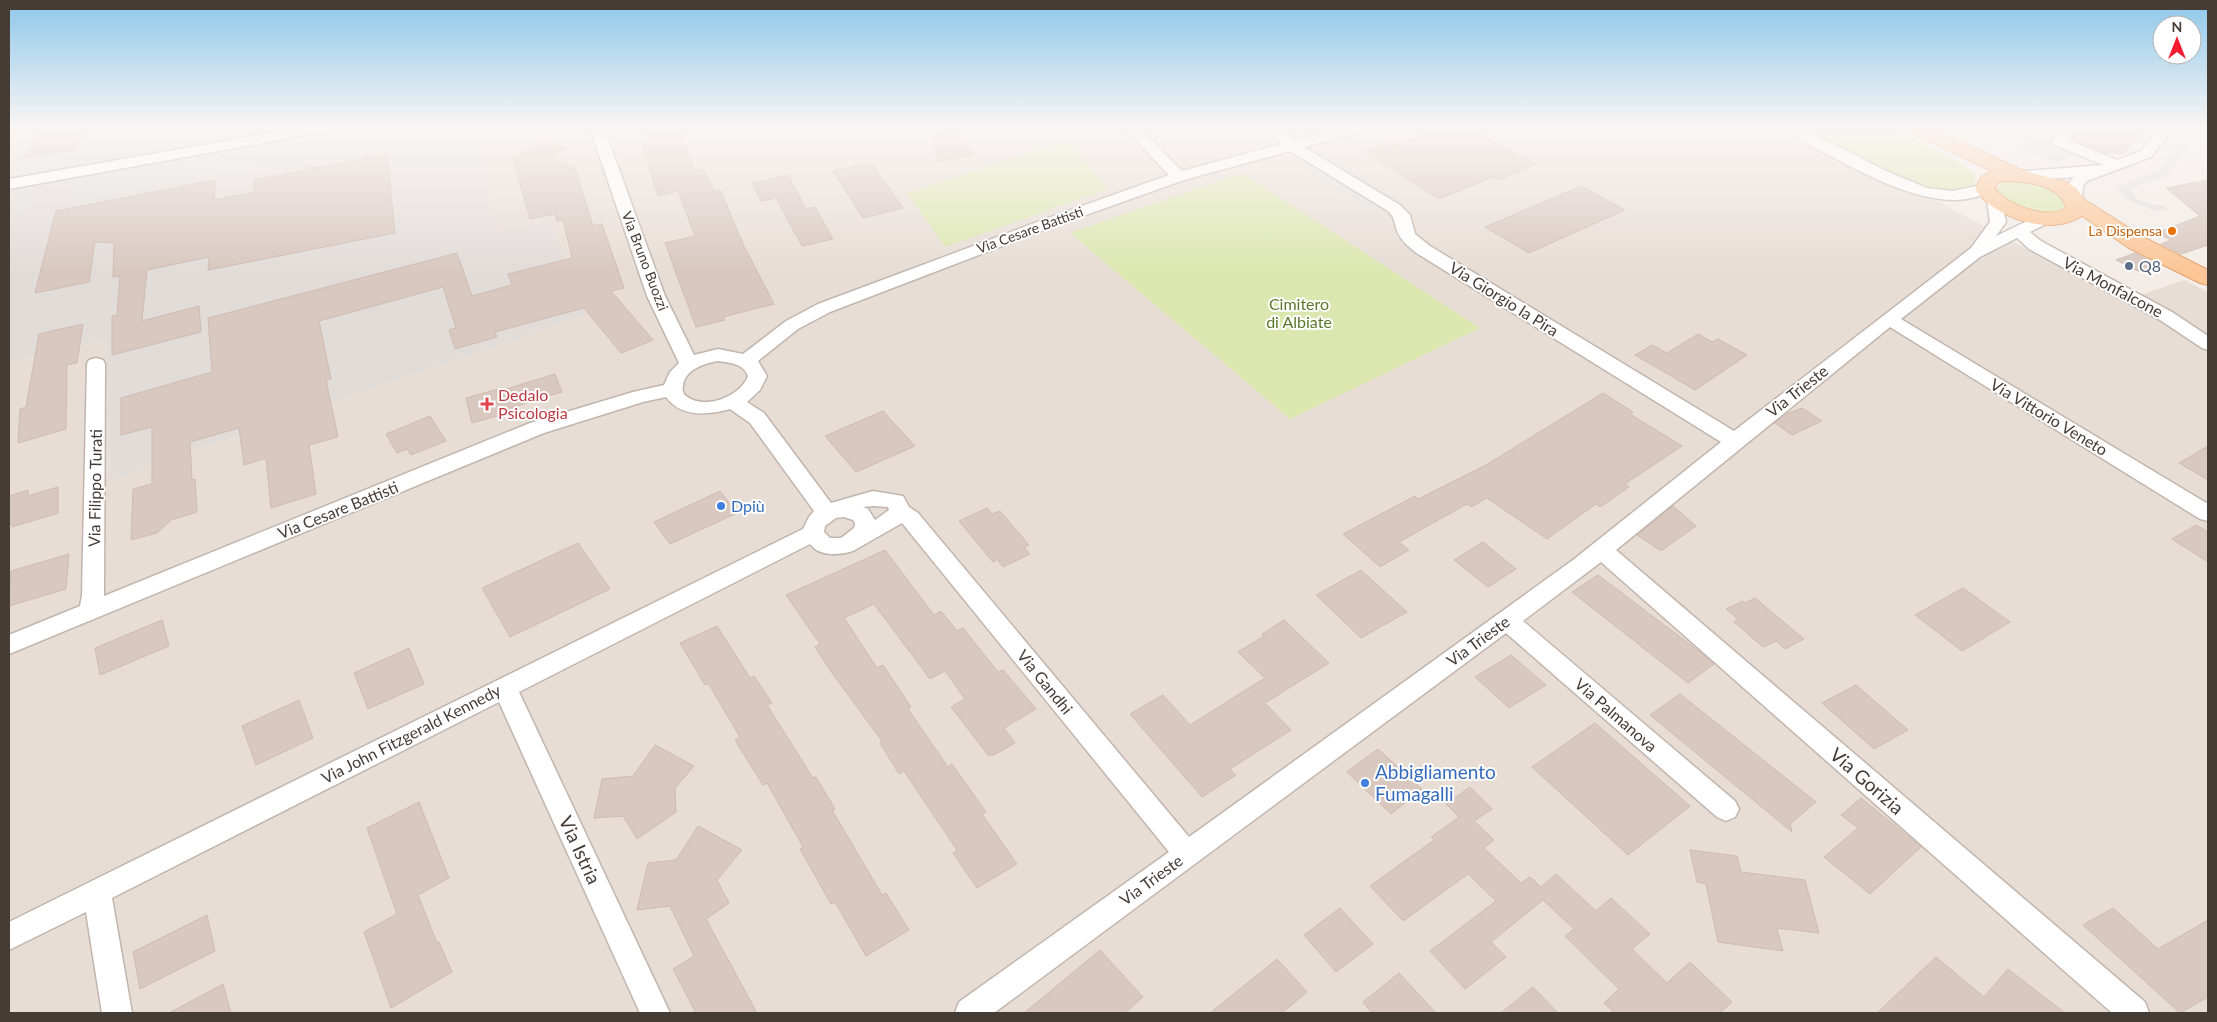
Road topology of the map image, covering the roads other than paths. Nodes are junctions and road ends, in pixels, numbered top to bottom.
1 (56, 176) edge
2 (614, 176) edge
3 (1183, 176) edge
4 (1341, 176) edge
5 (1884, 176) edge
6 (1979, 176) edge
7 (2000, 176) edge
8 (2022, 176) edge
9 (2088, 176) edge
10 (1178, 177) joint
11 (9, 184) edge
12 (1990, 189) junction
13 (2076, 201) junction
14 (2053, 218) junction
15 (2018, 231) junction
16 (2137, 243) junction
17 (1974, 253) junction
18 (2208, 278) edge
19 (1889, 319) junction
20 (2208, 344) edge
21 (747, 360) junction
22 (96, 364) dead end
23 (689, 364) junction
24 (672, 390) junction
25 (734, 403) junction
26 (1735, 441) junction
27 (831, 511) junction
28 (901, 512) junction
29 (2208, 514) edge
30 (813, 533) junction
31 (861, 537) junction
32 (1601, 550) junction
33 (90, 612) junction
34 (1506, 620) junction
35 (9, 645) edge
36 (505, 687) junction
37 (1726, 809) dead end
38 (1187, 854) junction
39 (97, 892) junction
40 (9, 936) edge
41 (118, 1013) edge
42 (656, 1013) edge
43 (970, 1013) edge
44 (2134, 1013) edge

1 - 11 street
2 - 23 street, Via Bruno Buozzi
3 - 10 street, Via Cesare Battisti
4 - 26 street, Via Giorgio la Pira
5 - 12 street
6 - 12 main road
7 - 12 main road
8 - 13 main road
9 - 13 street
10 - 21 street, Via Cesare Battisti
12 - 14 main road
12 - 17 street, Via Trieste
13 - 14 main road
13 - 16 main road
14 - 15 street, Via Trieste
14 - 16 main road
15 - 17 street, Via Trieste
15 - 20 street, Via Monfalcone
16 - 18 main road
17 - 19 street, Via Trieste
19 - 26 street, Via Trieste
19 - 29 street, Via Vittorio Veneto
21 - 23 street
21 - 25 street
22 - 33 street, Via Filippo Turati
23 - 24 street
24 - 25 street
24 - 33 street, Via Cesare Battisti
25 - 27 street
26 - 32 street, Via Trieste
27 - 28 street, Via Gandhi
27 - 30 street
27 - 31 street
28 - 31 street
28 - 38 street, Via Gandhi
30 - 31 street
30 - 36 street, Via John Fitzgerald Kennedy
32 - 34 street, Via Trieste
32 - 44 street, Via Gorizia
33 - 35 street, Via Cesare Battisti
34 - 37 street, Via Palmanova
34 - 38 street, Via Trieste
36 - 39 street, Via John Fitzgerald Kennedy
36 - 42 street, Via Istria
38 - 43 street, Via Trieste
39 - 40 street, Via John Fitzgerald Kennedy
39 - 41 street

